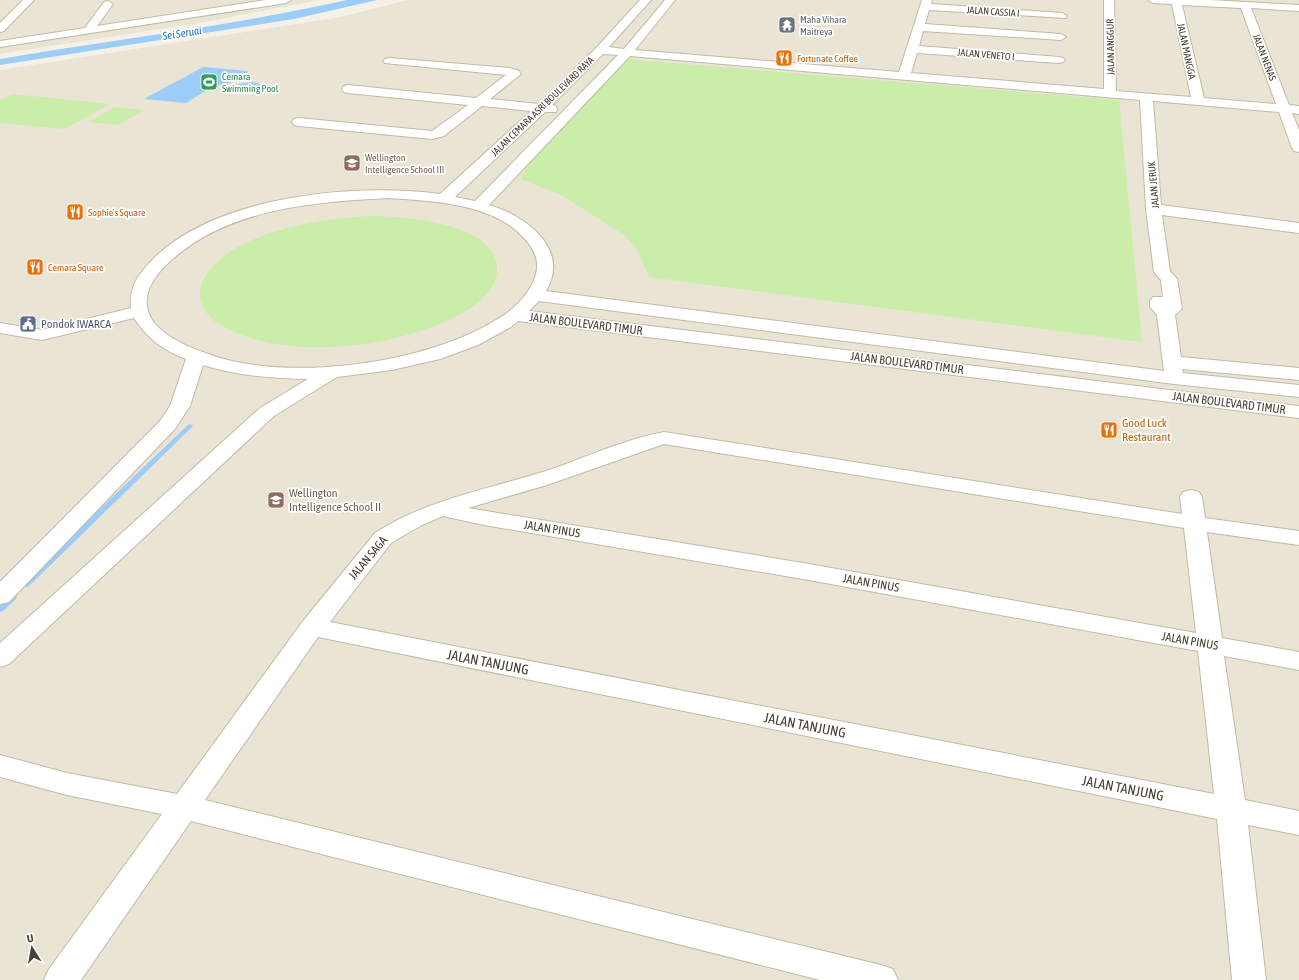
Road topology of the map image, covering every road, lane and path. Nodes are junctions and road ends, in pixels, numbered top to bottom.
1 (30, 0) edge
2 (206, 0) edge
3 (286, 0) edge
4 (646, 0) edge
5 (670, 0) edge
6 (1109, 0) edge
7 (1153, 0) edge
8 (1176, 1) junction
9 (926, 3) edge
10 (108, 4) dead end
11 (1245, 5) junction
12 (1299, 8) edge
13 (637, 10) junction
14 (660, 11) junction
15 (200, 14) junction
16 (98, 17) junction
17 (919, 27) junction
18 (0, 29) edge
19 (88, 32) junction
20 (0, 44) edge
21 (913, 48) junction
22 (600, 50) junction
23 (626, 52) junction
24 (1060, 56) junction
25 (389, 61) dead end
26 (904, 76) junction
27 (348, 89) dead end
28 (1059, 89) junction
29 (1110, 94) junction
30 (1146, 97) junction
31 (1198, 101) junction
32 (480, 102) junction
33 (542, 108) junction
34 (1285, 108) junction
35 (572, 110) junction
36 (1299, 110) edge
37 (300, 122) dead end
38 (1299, 148) edge
39 (444, 199) junction
40 (478, 207) junction
41 (1154, 209) junction
42 (1299, 228) edge
43 (538, 290) junction
44 (621, 300) junction
45 (139, 311) junction
46 (516, 315) junction
47 (602, 326) junction
48 (0, 328) edge
49 (196, 358) junction
50 (1173, 370) junction
51 (332, 372) junction
52 (1299, 374) edge
53 (1299, 391) edge
54 (1175, 396) junction
55 (1299, 412) edge
56 (443, 510) junction
57 (1192, 510) junction
58 (1299, 538) edge
59 (0, 596) edge
60 (312, 627) junction
61 (1210, 645) junction
62 (0, 658) edge
63 (1299, 661) edge
64 (0, 766) edge
65 (184, 807) junction
66 (1231, 809) junction
67 (1299, 823) edge
68 (61, 980) edge
69 (881, 980) edge
70 (1249, 980) edge

1 - 18 street
2 - 15 street
3 - 15 street
4 - 13 street, JALAN CEMARA ASRI BOULEVARD RAYA
5 - 14 street, JALAN CEMARA ASRI BOULEVARD RAYA
6 - 29 street, JALAN ANGGUR
7 - 8 street
8 - 11 street
8 - 31 street, JALAN MANGGA
9 - 17 street
9 - 24 street, JALAN CASSIA I
10 - 16 street
11 - 12 street
11 - 34 street, JALAN NENAS
13 - 14 street
13 - 22 street, JALAN CEMARA ASRI BOULEVARD RAYA
14 - 23 street, JALAN CEMARA ASRI BOULEVARD RAYA
15 - 16 street
15 - 19 street
16 - 19 street
17 - 21 street
17 - 24 street
19 - 20 street
21 - 24 street, JALAN VENETO I
21 - 26 street
22 - 23 street
22 - 33 street, JALAN CEMARA ASRI BOULEVARD RAYA
23 - 26 street
23 - 35 street, JALAN CEMARA ASRI BOULEVARD RAYA
24 - 28 street
25 - 32 street
26 - 28 street
27 - 32 street
28 - 29 street
29 - 30 street
30 - 31 street
30 - 41 street, JALAN JERUK
31 - 34 street
32 - 33 street
32 - 37 street
33 - 35 street
33 - 39 street, JALAN CEMARA ASRI BOULEVARD RAYA
34 - 36 street
34 - 38 street, JALAN NENAS
35 - 40 street, JALAN CEMARA ASRI BOULEVARD RAYA
39 - 40 street
39 - 45 street
40 - 43 street
41 - 42 street
41 - 50 street, JALAN JERUK
43 - 44 street, JALAN BOULEVARD TIMUR
43 - 46 street
44 - 47 street
44 - 50 street, JALAN BOULEVARD TIMUR
45 - 48 street
45 - 49 street
46 - 47 street, JALAN BOULEVARD TIMUR
46 - 51 street
47 - 54 street, JALAN BOULEVARD TIMUR
49 - 51 street
49 - 59 street
50 - 52 street, JALAN BOULEVARD TIMUR
50 - 53 street, JALAN BOULEVARD TIMUR
50 - 54 street, JALAN JERUK
51 - 62 street
54 - 55 street, JALAN BOULEVARD TIMUR
56 - 57 street, JALAN SAGA
56 - 60 street, JALAN SAGA
56 - 61 street, JALAN PINUS
57 - 58 street, JALAN SAGA
57 - 61 street
60 - 65 street, JALAN SAGA
60 - 66 street, JALAN TANJUNG
61 - 63 street, JALAN PINUS
61 - 66 street
64 - 65 street
65 - 68 street, JALAN SAGA
65 - 69 street
66 - 67 street, JALAN TANJUNG
66 - 70 street

